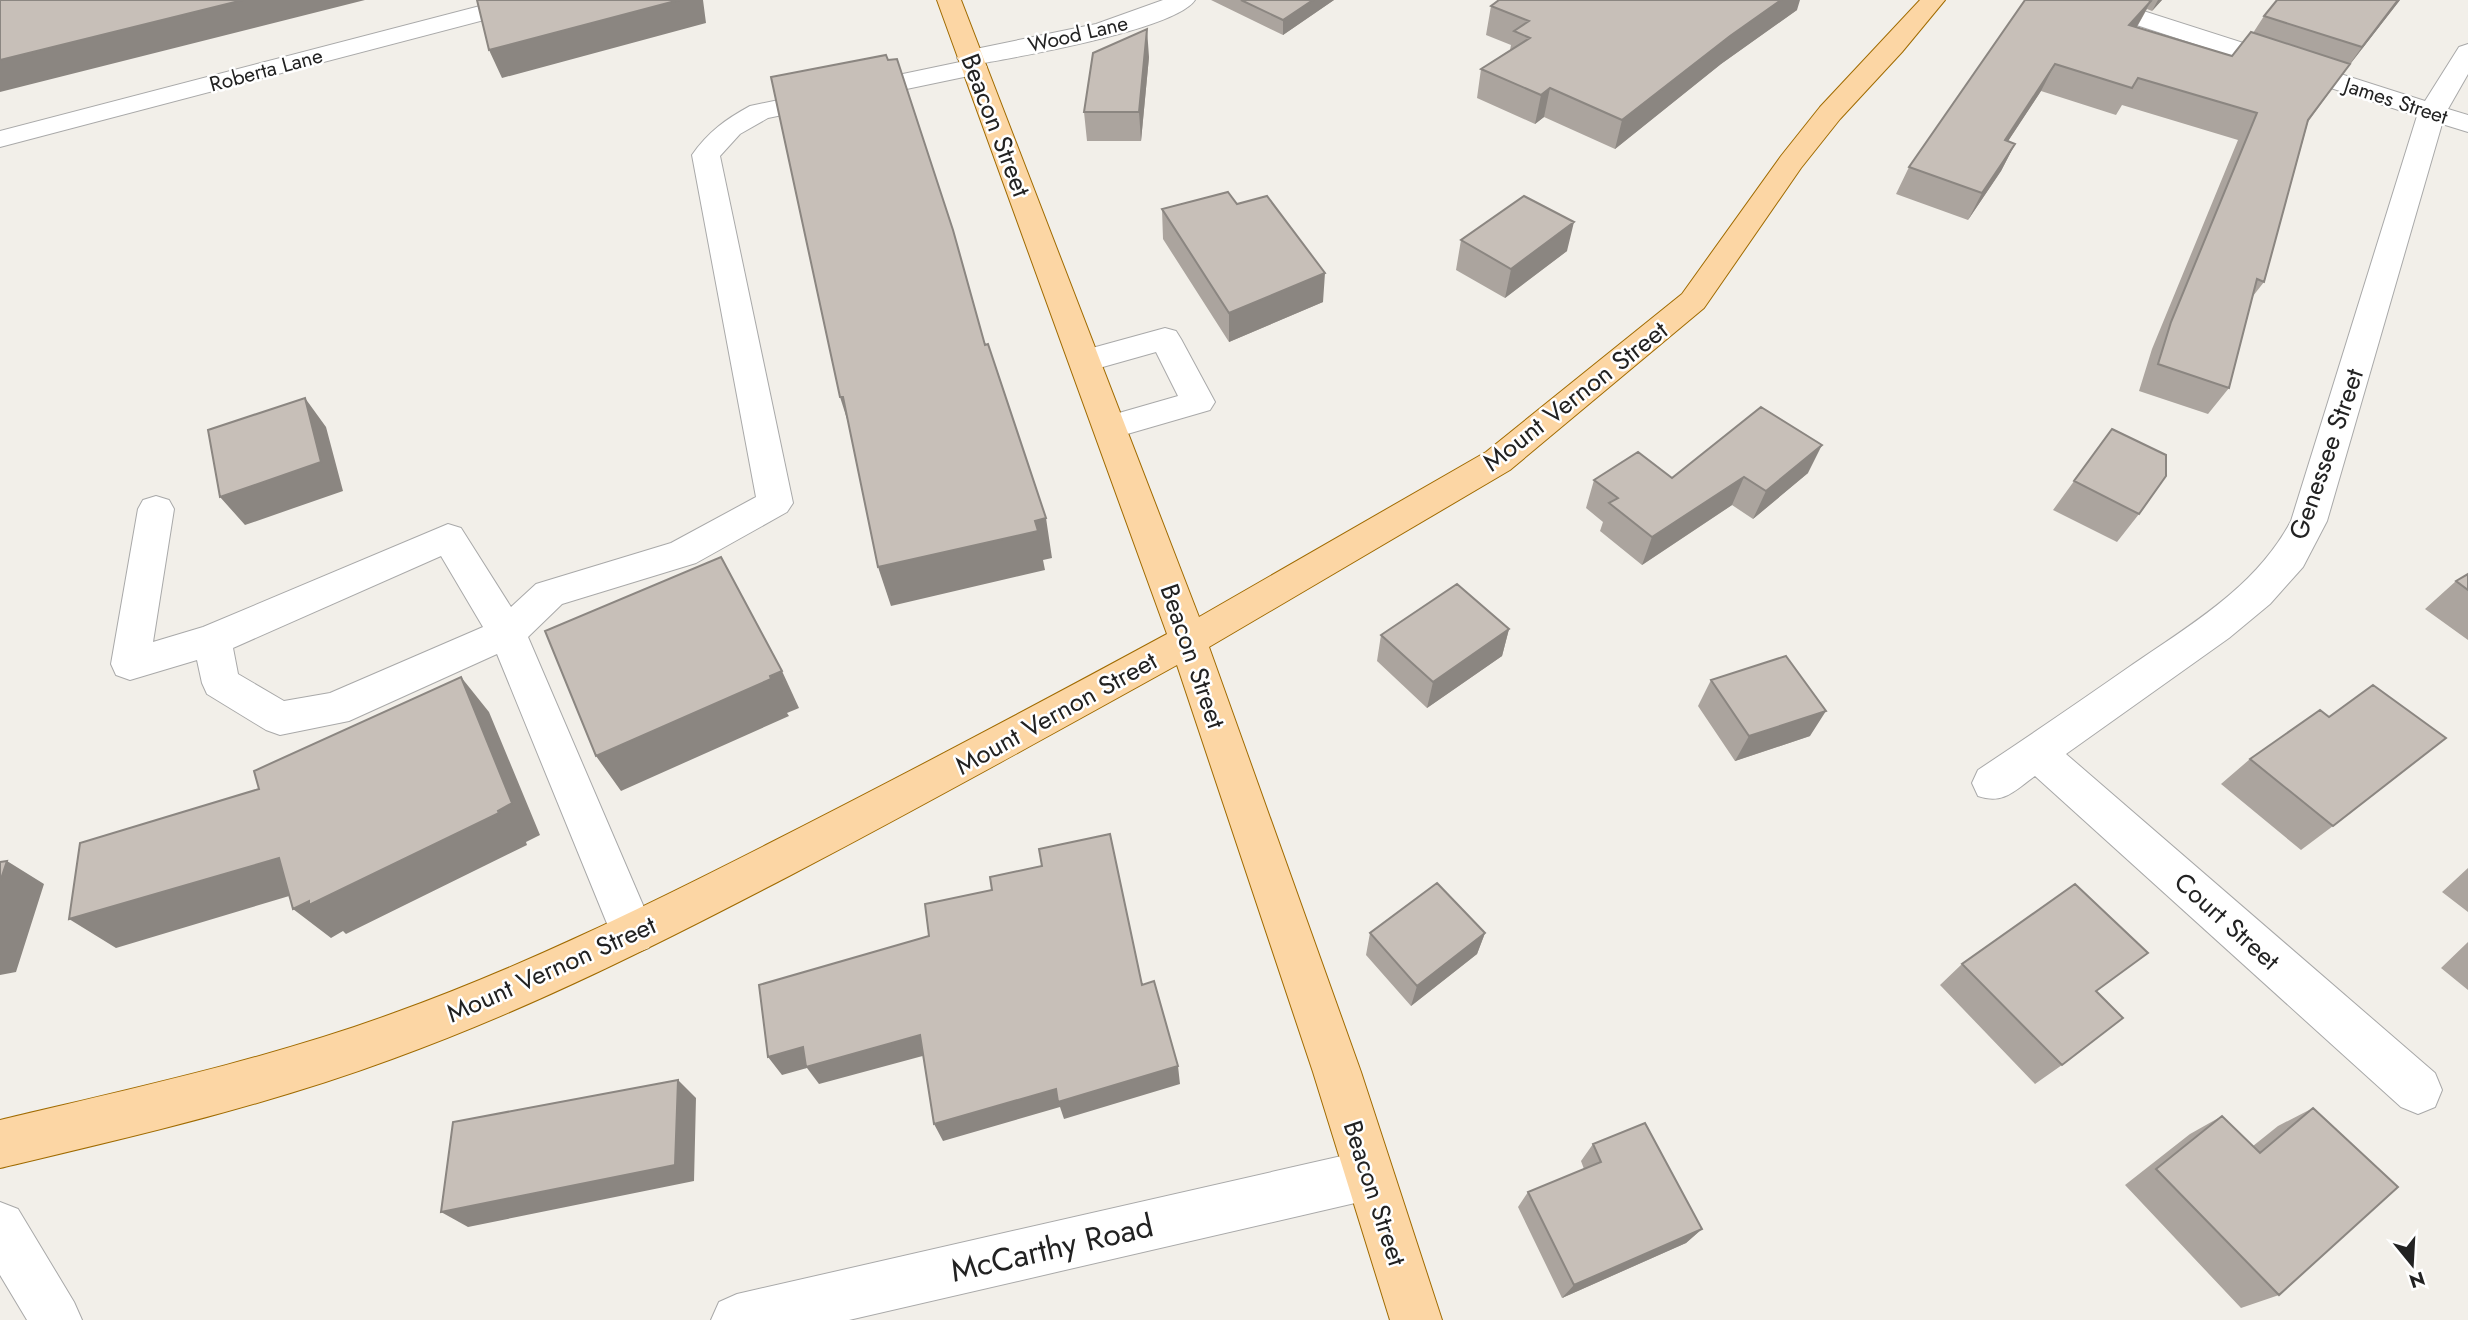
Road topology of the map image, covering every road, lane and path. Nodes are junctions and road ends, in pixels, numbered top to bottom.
1 (532, 0) edge
2 (949, 0) edge
3 (1183, 0) edge
4 (1933, 0) edge
5 (2084, 0) edge
6 (2468, 52) edge
7 (972, 62) junction
8 (2432, 112) junction
9 (2468, 124) edge
10 (0, 139) edge
11 (1085, 361) junction
12 (1110, 427) junction
13 (156, 509) dead end
14 (507, 633) junction
15 (212, 640) junction
16 (1188, 640) junction
17 (2036, 752) junction
18 (1993, 783) dead end
19 (633, 933) junction
20 (2418, 1090) dead end
21 (0, 1144) edge
22 (1368, 1175) junction
23 (0, 1227) edge
24 (56, 1320) edge
25 (737, 1320) edge
26 (1416, 1320) edge

1 - 10 street, Roberta Lane
2 - 7 main road, Beacon Street
3 - 7 street, Wood Lane
4 - 16 main road, Mount Vernon Street
5 - 8 street, James Street
6 - 8 street, Genessee Street
7 - 11 main road, Beacon Street
7 - 14 street, Wood Lane
8 - 9 street, James Street
8 - 17 street, Genessee Street
11 - 12 main road, Beacon Street
11 - 12 street
12 - 16 main road, Beacon Street
13 - 15 street
14 - 15 street
14 - 15 street
14 - 19 street
16 - 19 main road, Mount Vernon Street
16 - 22 main road, Beacon Street
17 - 18 street, Genessee Street
17 - 20 street, Court Street
19 - 21 main road, Mount Vernon Street
22 - 25 street, McCarthy Road
22 - 26 main road, Beacon Street
23 - 24 street

